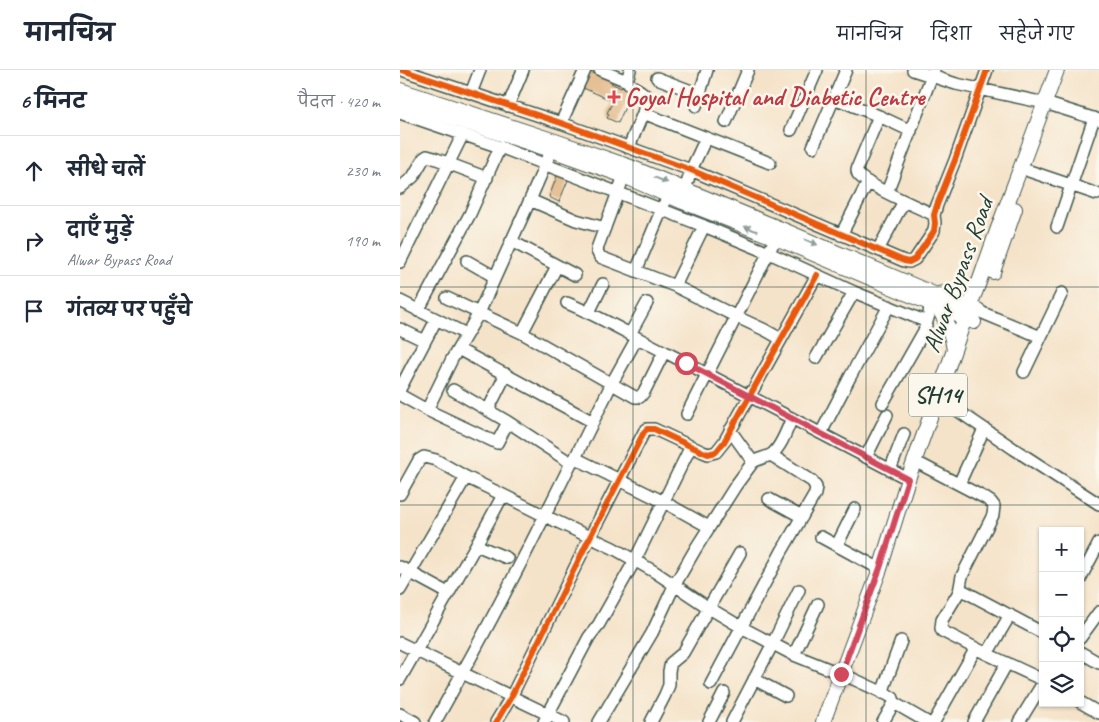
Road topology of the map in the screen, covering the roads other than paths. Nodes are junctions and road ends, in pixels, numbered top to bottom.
1 (402, 70) edge
2 (480, 70) edge
3 (523, 70) edge
4 (585, 70) edge
5 (600, 70) edge
6 (707, 70) edge
7 (748, 70) edge
8 (817, 70) edge
9 (846, 70) edge
10 (913, 70) edge
11 (987, 70) edge
12 (1057, 70) edge
13 (1066, 70) edge
14 (932, 73) edge
15 (430, 74) edge
16 (629, 75) edge
17 (657, 78) dead end
18 (400, 90) edge
19 (980, 90) junction
20 (471, 93) junction
21 (699, 94) junction
22 (834, 98) junction
23 (1049, 104) junction
24 (508, 106) junction
25 (696, 106) dead end
26 (401, 113) edge
27 (643, 113) junction
28 (879, 116) junction
29 (1096, 119) edge
30 (726, 122) dead end
31 (561, 123) junction
32 (791, 130) dead end
33 (910, 131) junction
34 (463, 134) junction
35 (706, 138) junction
36 (553, 146) junction
37 (500, 147) junction
38 (629, 147) junction
39 (813, 147) dead end
40 (448, 163) junction
41 (770, 163) dead end
42 (544, 165) junction
43 (691, 170) junction
44 (626, 171) junction
45 (1029, 171) junction
46 (486, 178) junction
47 (868, 182) junction
48 (1072, 185) junction
49 (400, 188) edge
50 (685, 190) junction
51 (618, 192) junction
52 (887, 192) junction
53 (1097, 194) dead end
54 (667, 196) junction
55 (530, 200) junction
56 (904, 201) junction
57 (662, 210) junction
58 (934, 215) junction
59 (704, 226) junction
60 (1057, 226) dead end
61 (605, 228) junction
62 (779, 234) junction
63 (841, 235) junction
64 (511, 241) junction
65 (878, 250) junction
66 (769, 253) junction
67 (467, 261) dead end
68 (400, 262) edge
69 (557, 266) junction
70 (636, 271) junction
71 (575, 275) dead end
72 (817, 275) junction
73 (495, 277) junction
74 (603, 284) dead end
75 (978, 285) junction
76 (675, 286) junction
77 (854, 292) junction
78 (1062, 292) dead end
79 (447, 298) dead end
80 (400, 301) edge
81 (933, 301) junction
82 (566, 303) dead end
83 (647, 303) dead end
84 (889, 306) junction
85 (418, 311) junction
86 (589, 312) junction
87 (479, 313) junction
88 (972, 314) junction
89 (737, 317) junction
90 (436, 320) junction
91 (927, 322) junction
92 (400, 329) edge
93 (522, 333) junction
94 (466, 334) junction
95 (634, 336) junction
96 (1041, 337) junction
97 (781, 339) junction
98 (425, 341) junction
99 (458, 348) junction
100 (954, 350) junction
101 (664, 352) junction
102 (816, 358) dead end
103 (1024, 372) dead end
104 (506, 374) junction
105 (708, 374) junction
106 (612, 383) junction
107 (400, 389) edge
108 (453, 390) dead end
109 (400, 395) edge
110 (749, 396) junction
111 (945, 402) junction
112 (884, 403) dead end
113 (428, 410) junction
114 (488, 410) junction
115 (687, 414) dead end
116 (887, 415) dead end
117 (792, 418) junction
118 (508, 422) junction
119 (593, 422) junction
120 (984, 428) junction
121 (730, 430) junction
122 (821, 433) junction
123 (904, 434) dead end
124 (691, 446) junction
125 (771, 455) junction
126 (866, 457) junction
127 (573, 460) junction
128 (753, 462) junction
129 (922, 465) junction
130 (890, 470) junction
131 (466, 477) junction
132 (908, 479) junction
133 (619, 480) junction
134 (959, 484) junction
135 (400, 494) edge
136 (503, 494) junction
137 (769, 499) dead end
138 (664, 502) junction
139 (1099, 504) edge
140 (855, 509) dead end
141 (545, 516) junction
142 (802, 516) junction
143 (709, 527) junction
144 (590, 537) junction
145 (821, 537) dead end
146 (1099, 543) edge
147 (476, 545) junction
148 (837, 545) junction
149 (740, 553) dead end
150 (506, 558) dead end
151 (635, 560) junction
152 (880, 568) junction
153 (405, 570) edge
154 (1084, 572) edge
155 (674, 586) junction
156 (960, 589) junction
157 (400, 590) edge
158 (799, 590) dead end
159 (448, 593) junction
160 (818, 604) dead end
161 (709, 608) junction
162 (1099, 612) edge
163 (1010, 615) junction
164 (741, 627) junction
165 (1039, 631) edge
166 (1084, 633) edge
167 (901, 641) dead end
168 (400, 643) edge
169 (772, 645) junction
170 (976, 648) junction
171 (415, 651) junction
172 (987, 654) junction
173 (1084, 654) edge
174 (794, 655) junction
175 (1099, 662) edge
176 (1007, 663) junction
177 (462, 674) junction
178 (845, 676) junction
179 (400, 678) edge
180 (1039, 678) edge
181 (754, 679) junction
182 (711, 684) dead end
183 (1039, 691) edge
184 (724, 693) dead end
185 (882, 693) junction
186 (786, 696) dead end
187 (511, 698) junction
188 (894, 703) junction
189 (1084, 704) edge
190 (1099, 713) edge
191 (400, 714) edge
192 (546, 718) edge
193 (416, 722) edge
194 (435, 722) edge
195 (496, 722) edge
196 (564, 722) edge
197 (599, 722) edge
198 (651, 722) edge
199 (709, 722) edge
200 (732, 722) edge
201 (823, 722) edge
202 (832, 722) edge
203 (883, 722) edge
204 (927, 722) edge
205 (934, 722) edge
206 (974, 722) edge
207 (1020, 722) edge

1 - 15 street
2 - 20 street
3 - 24 street
4 - 31 street
5 - 16 street
6 - 21 street
7 - 30 street
8 - 32 street
9 - 22 street
10 - 14 street
11 - 19 street
12 - 23 main road, Alwar Bypass Road / SH14
13 - 23 main road, Alwar Bypass Road / SH14
14 - 19 street
14 - 33 street
15 - 20 street
16 - 27 street
17 - 21 street
18 - 36 main road
19 - 23 street
19 - 58 street
20 - 24 street
21 - 25 street
22 - 28 street
22 - 39 street
23 - 29 street
23 - 45 main road, Alwar Bypass Road / SH14
23 - 75 main road, Alwar Bypass Road / SH14
24 - 31 street
26 - 34 street
26 - 36 main road
27 - 35 street
27 - 38 street
28 - 33 street
28 - 47 street
29 - 48 street
31 - 38 street
33 - 52 street
34 - 37 street
34 - 40 street
35 - 41 street
35 - 43 street
36 - 42 street
36 - 44 main road
37 - 42 street
37 - 46 street
38 - 43 street
40 - 46 street
40 - 49 street
40 - 68 street
42 - 51 street
42 - 55 street
43 - 50 street
43 - 63 street
44 -> 50 main road
44 - 51 street
44 - 54 main road
45 - 48 street
45 - 88 main road, Alwar Bypass Road / SH14
46 - 85 street
47 - 52 street
47 - 63 street
48 - 53 street
48 - 60 street
50 - 62 main road
51 - 57 street
51 - 61 street
52 - 56 street
54 - 57 street
62 -> 54 main road
55 - 61 street
55 - 64 street
56 - 58 street
56 - 65 street
57 - 59 street
57 - 70 street
58 - 65 street
59 - 66 street
59 - 76 street
61 - 70 street
62 - 66 street
62 - 81 main road
63 - 65 street
64 - 69 street
64 - 73 street
66 - 72 street
66 - 89 street
67 - 73 street
69 - 71 street
69 - 93 street
70 - 76 street
72 - 77 street
72 - 97 street
73 - 87 street
74 - 86 street
75 - 81 main road
75 - 88 main road, Alwar Bypass Road / SH14
76 - 89 street
77 - 84 street
77 - 102 street
78 - 96 street
79 - 87 street
80 - 85 street
81 - 88 main road
81 - 91 street
81 - 100 main road
82 - 86 street
83 - 95 street
84 - 91 street
84 - 122 street
85 - 90 street
86 - 95 street
87 - 93 street
87 - 94 street
88 - 96 street
88 - 100 main road, Alwar Bypass Road / SH14
88 - 111 main road, SH14
89 - 97 street
89 - 105 street
90 - 94 street
90 - 98 street
91 - 112 street
92 - 98 street
93 - 106 street
94 - 99 street
95 - 101 street
95 - 106 street
96 - 103 street
97 - 110 street
98 - 107 street
99 - 104 street
99 - 113 street
100 - 132 main road, Alwar Bypass Road / SH14
101 - 105 street
101 - 106 street
104 - 114 street
104 - 119 street
105 - 110 street
105 - 115 street
106 - 119 street
108 - 114 street
109 - 113 street
110 - 117 street
110 - 121 street
111 - 120 street
111 - 129 main road, SH14
113 - 118 street
114 - 118 street
116 - 126 street
117 - 122 street
117 - 125 street
118 - 127 street
119 - 127 street
120 - 134 street
120 - 139 street
121 - 124 street
121 - 128 street
122 - 126 street
123 - 130 street
124 - 133 street
124 - 138 street
125 - 128 street
125 - 142 street
126 - 130 street
127 - 133 street
127 - 141 street
128 - 143 street
129 - 134 street
129 - 178 main road, SH14
130 - 132 street
131 - 135 street
131 - 136 street
131 - 153 street
132 - 152 main road, Alwar Bypass Road / SH14
133 - 138 street
133 - 144 street
134 - 156 street
136 - 141 street
136 - 147 street
137 - 142 street
138 - 143 street
138 - 151 street
140 - 148 street
141 - 144 street
141 - 177 street
142 - 164 street
143 - 155 street
144 - 151 street
144 - 187 street
145 - 148 street
146 - 154 street
147 - 150 street
147 - 159 street
148 - 152 street
149 - 161 street
151 - 155 street
151 - 192 street
152 - 178 main road, Alwar Bypass Road / SH14
153 - 157 street
153 - 159 street
155 - 161 street
155 - 197 street
156 - 163 street
156 - 170 street
158 - 169 street
159 - 171 street
160 - 174 street
161 - 164 street
161 - 198 street
162 - 166 street
163 - 165 street
163 - 172 street
164 - 169 street
164 - 182 street
167 - 185 street
168 - 171 street
169 - 174 street
169 - 181 street
170 - 172 street
170 - 205 street
171 - 177 street
171 - 179 street
172 - 176 street
173 - 175 street
174 - 178 street
176 - 180 street
176 - 206 street
177 - 187 street
177 - 194 street
178 - 185 street
178 - 201 main road, Alwar Bypass Road / SH14
178 - 202 main road, SH14
181 - 186 street
181 - 200 street
183 - 207 street
184 - 199 street
185 - 188 street
187 - 192 street
187 - 195 street
188 - 203 street
188 - 204 street
189 - 190 street
191 - 193 street
192 - 196 street

